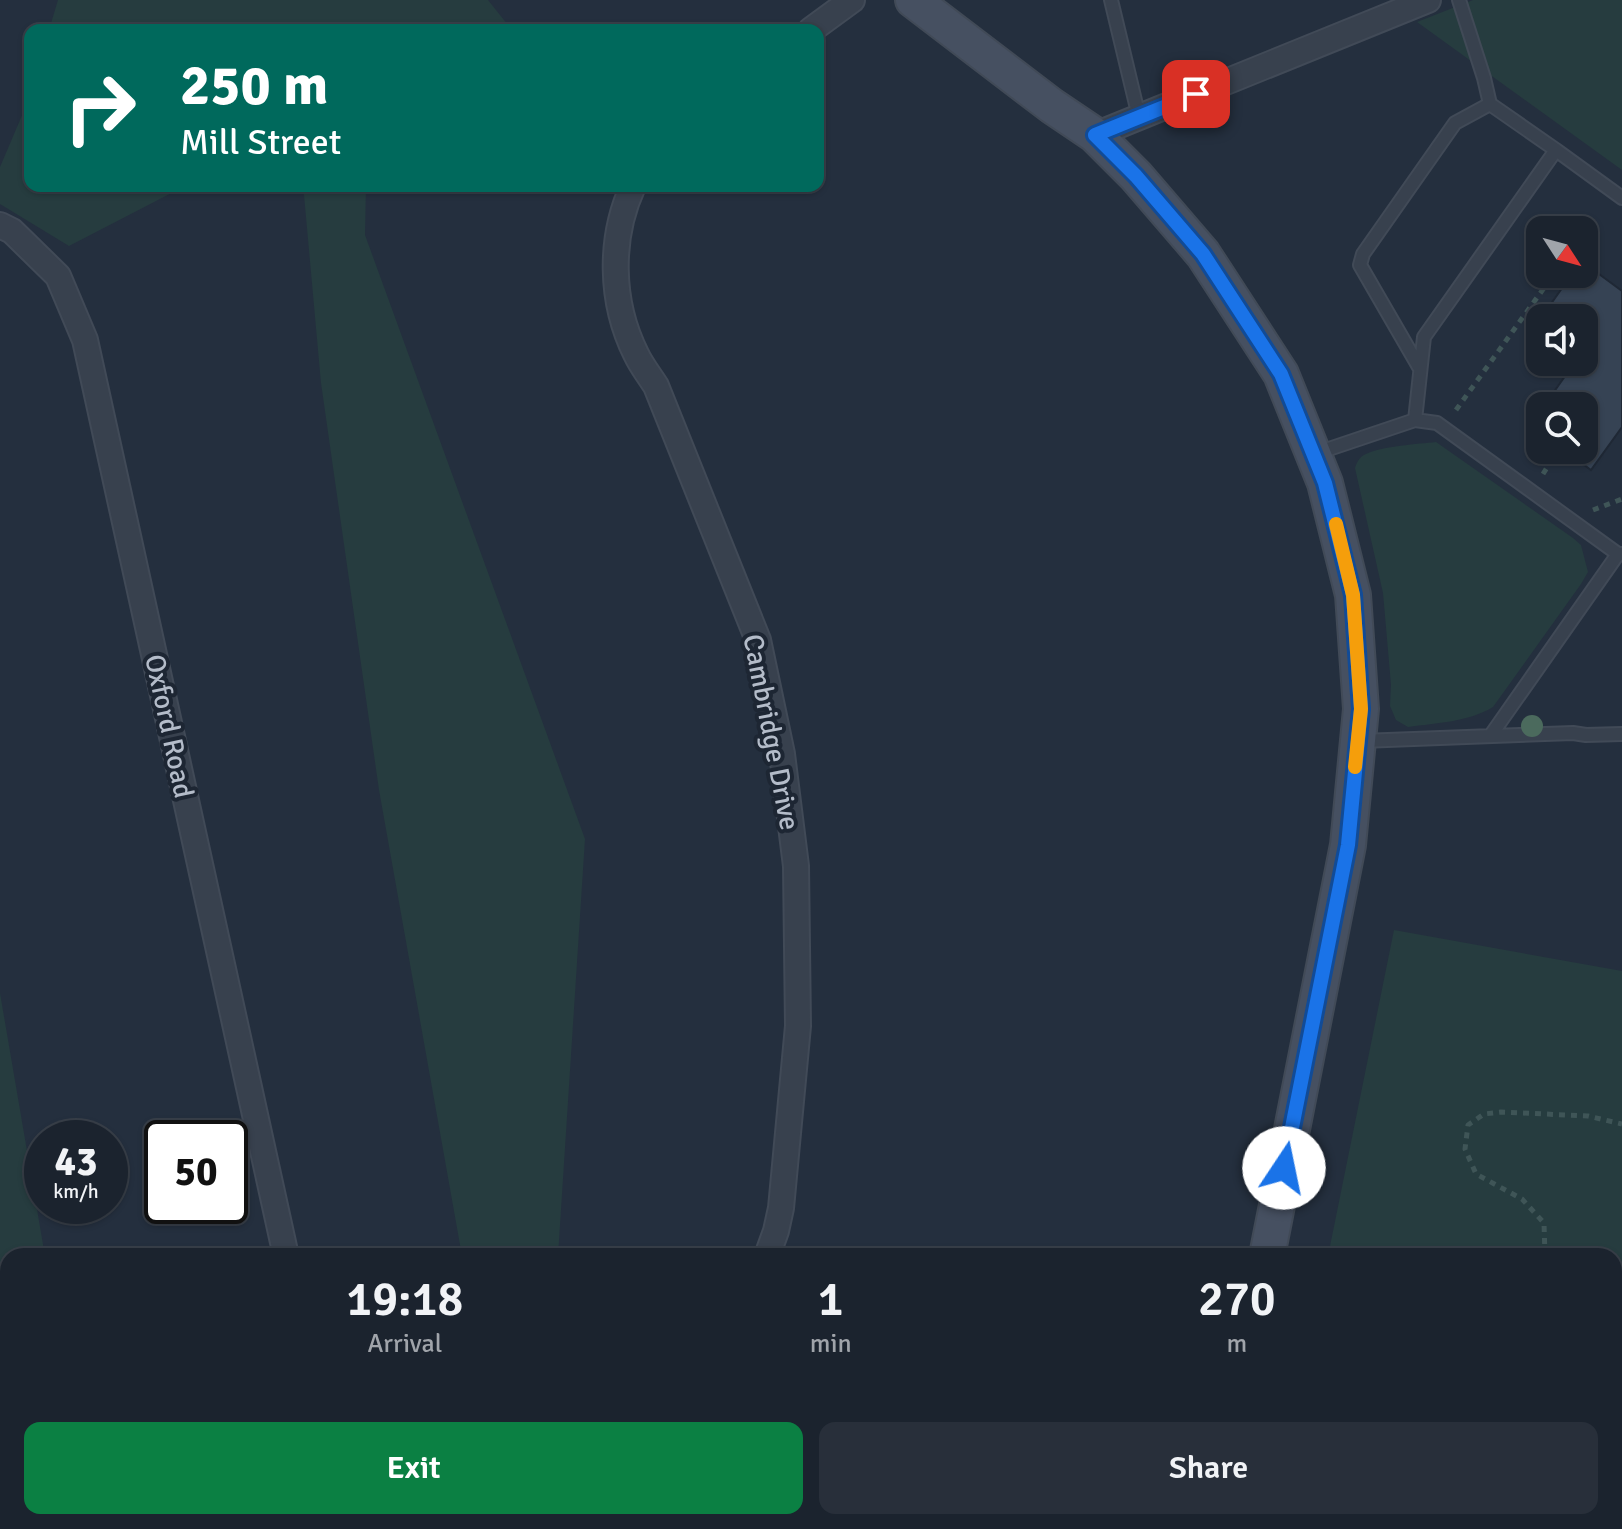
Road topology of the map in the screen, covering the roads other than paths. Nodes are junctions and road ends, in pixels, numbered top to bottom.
1 (852, 0) edge
2 (913, 0) edge
3 (1111, 0) edge
4 (1428, 0) edge
5 (1459, 0) edge
6 (819, 24) edge
7 (1490, 104) junction
8 (1139, 117) junction
9 (1095, 135) junction
10 (1556, 150) junction
11 (630, 192) edge
12 (1622, 198) edge
13 (0, 225) edge
14 (1419, 367) junction
15 (1415, 420) junction
16 (1314, 454) junction
17 (1620, 554) edge
18 (1622, 734) edge
19 (1491, 735) junction
20 (1358, 741) junction
21 (284, 1248) edge
22 (770, 1248) edge
23 (1269, 1248) edge

1 - 6 street
2 - 9 main road
3 - 8 lane
4 - 8 street
5 - 7 lane
7 - 10 lane
7 - 14 lane
8 - 9 street
9 - 16 main road
10 - 12 lane
10 - 14 lane
11 - 22 street, Cambridge Drive
13 - 21 street, Oxford Road
14 - 15 lane
15 - 16 lane
15 - 17 lane
16 - 20 main road
17 - 19 lane
18 - 19 lane
19 - 20 lane
20 - 23 main road

